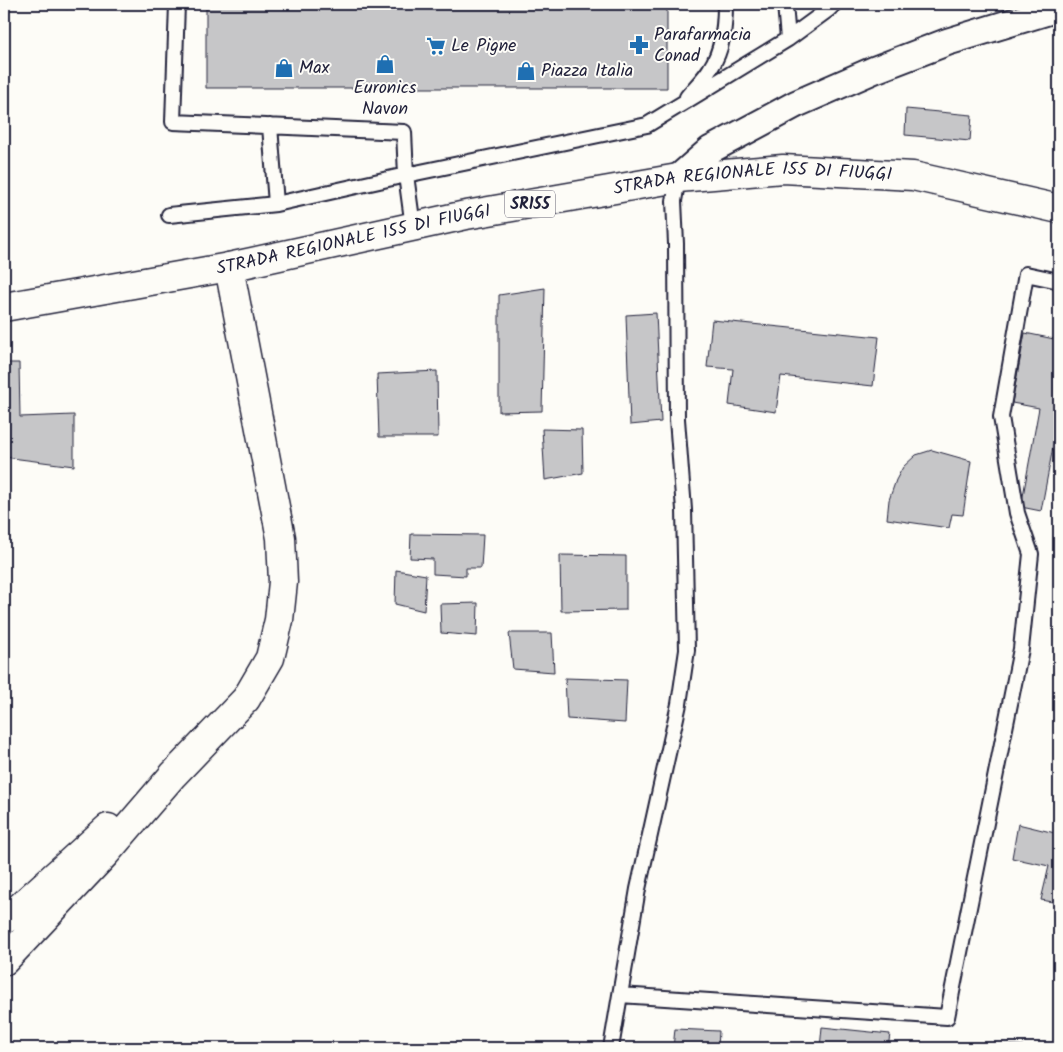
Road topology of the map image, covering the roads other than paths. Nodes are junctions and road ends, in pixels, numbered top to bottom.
1 (177, 4) edge
2 (725, 4) edge
3 (785, 4) edge
4 (834, 4) edge
5 (1059, 8) edge
6 (788, 39) junction
7 (680, 105) junction
8 (270, 126) junction
9 (406, 175) junction
10 (678, 178) junction
11 (276, 204) junction
12 (1059, 209) edge
13 (169, 215) dead end
14 (413, 227) junction
15 (230, 267) junction
16 (1059, 281) edge
17 (4, 307) edge
18 (173, 775) junction
19 (4, 920) edge
20 (4, 961) edge
21 (620, 995) junction
22 (611, 1048) edge

1 - 8 lane
2 - 7 lane
3 - 6 lane
4 - 6 lane
5 - 10 street
6 - 7 lane
7 - 9 lane
8 - 9 lane
8 - 11 lane
9 - 11 lane
9 - 14 lane
10 - 12 main road, STRADA REGIONALE 155 DI FIUGGI / SR155
10 - 14 main road, STRADA REGIONALE 155 DI FIUGGI / SR155
10 - 21 lane
11 - 13 lane
14 - 15 main road, STRADA REGIONALE 155 DI FIUGGI / SR155
15 - 17 main road, STRADA REGIONALE 155 DI FIUGGI / SR155
15 - 18 main road
16 - 21 lane
18 - 19 main road
18 - 20 main road
21 - 22 lane

